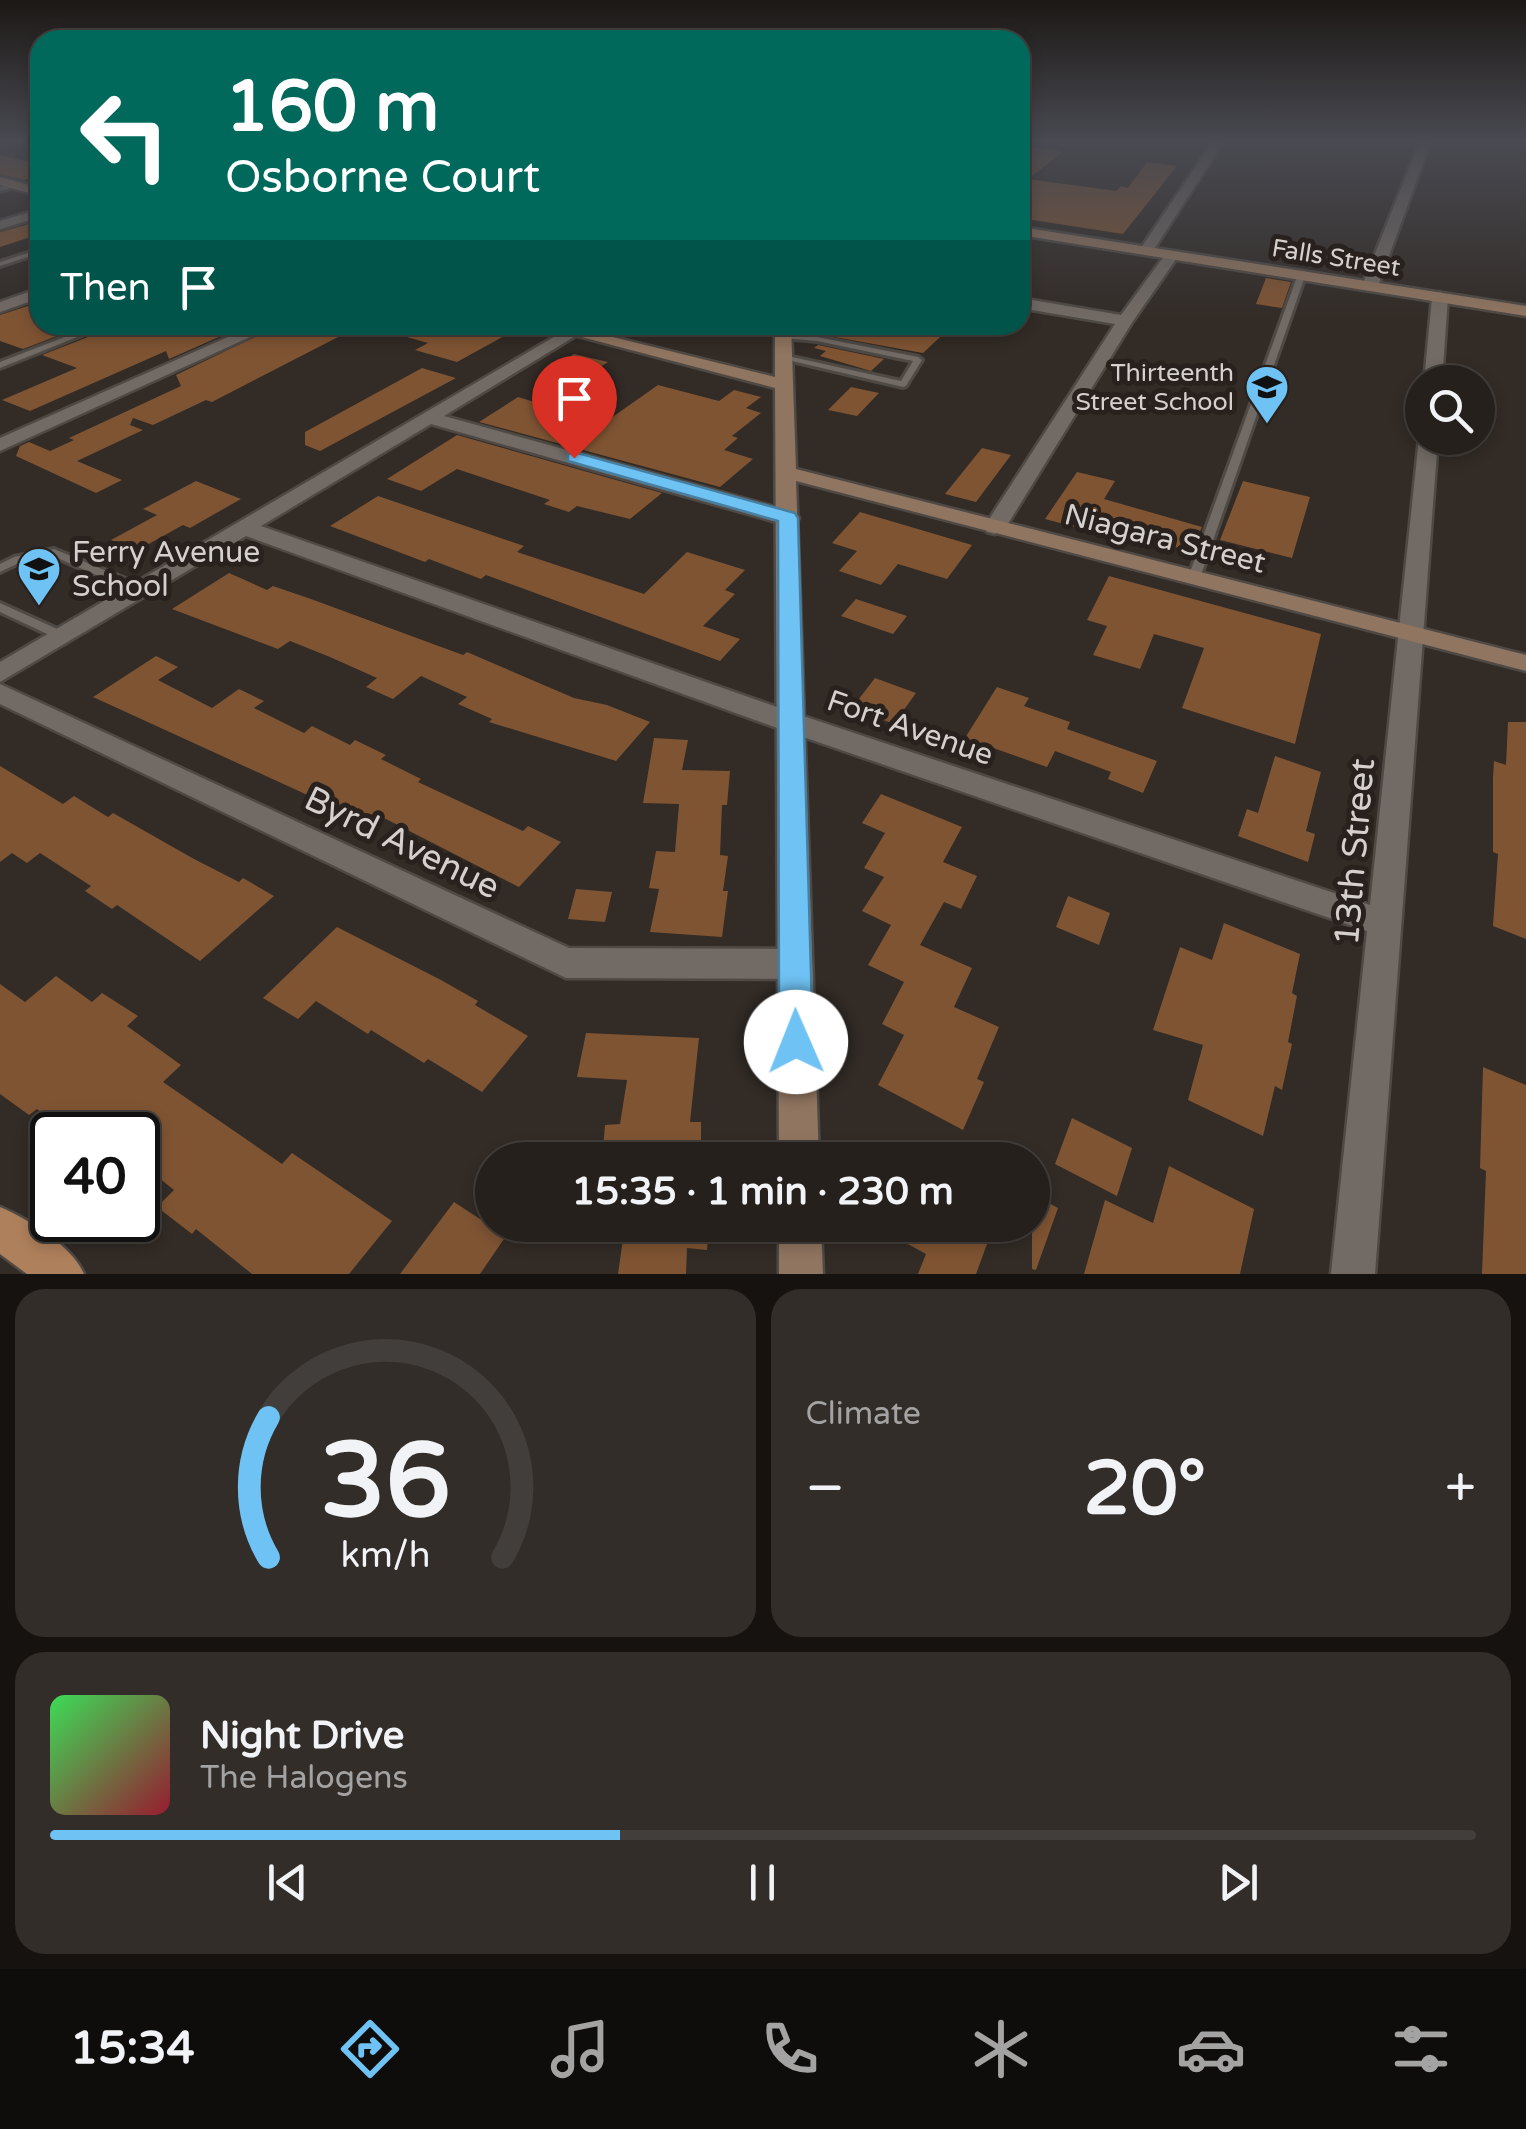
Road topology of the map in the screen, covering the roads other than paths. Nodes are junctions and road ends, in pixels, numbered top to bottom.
1 (1180, 200) edge
2 (1403, 200) edge
3 (30, 216) edge
4 (0, 225) edge
5 (1030, 233) edge
6 (1146, 251) junction
7 (30, 254) edge
8 (1172, 255) junction
9 (0, 264) edge
10 (1302, 276) junction
11 (1370, 286) junction
12 (30, 297) edge
13 (1440, 298) junction
14 (1030, 305) edge
15 (0, 308) edge
16 (1526, 311) edge
17 (1125, 321) junction
18 (76, 335) edge
19 (246, 335) edge
20 (567, 335) edge
21 (584, 335) edge
22 (783, 335) edge
23 (806, 335) edge
24 (784, 358) junction
25 (0, 365) edge
26 (1435, 365) edge
27 (784, 385) junction
28 (432, 418) junction
29 (0, 445) edge
30 (1428, 455) edge
31 (788, 474) junction
32 (788, 518) junction
33 (996, 527) junction
34 (246, 528) junction
35 (0, 569) edge
36 (1194, 578) junction
37 (141, 590) junction
38 (0, 607) edge
39 (1413, 634) junction
40 (62, 636) junction
41 (1526, 663) edge
42 (0, 674) edge
43 (0, 693) edge
44 (790, 722) junction
45 (1386, 924) junction
46 (794, 964) junction
47 (799, 1142) edge
48 (0, 1228) edge
49 (801, 1242) edge
50 (62, 1274) edge
51 (802, 1274) edge
52 (1353, 1274) edge

1 - 6 street
2 - 11 street
3 - 4 street
5 - 6 street, Falls Street
6 - 8 street, Falls Street
7 - 9 lane
8 - 10 street, Falls Street
8 - 17 street
10 - 11 street, Falls Street
10 - 36 lane
11 - 13 street, Falls Street
12 - 15 street
13 - 16 street, Falls Street
13 - 26 street
14 - 17 street
17 - 33 street
18 - 25 lane
19 - 29 street
20 - 28 street
21 - 27 street
22 - 24 street
23 - 24 lane
24 - 27 street
27 - 31 street
28 - 32 street
28 - 34 street
30 - 39 street, 13th Street
31 - 32 street
31 - 33 street, Niagara Street
32 - 44 street
33 - 36 street, Niagara Street
34 - 37 street
34 - 44 street, Fort Avenue
35 - 37 lane
36 - 39 street, Niagara Street
37 - 40 street
38 - 40 lane
39 - 41 street, Niagara Street
39 - 45 street, 13th Street
40 - 42 street
43 - 46 street, Byrd Avenue
44 - 45 street, Fort Avenue
44 - 46 street
45 - 52 street, 13th Street
46 - 47 street
48 - 50 main road
49 - 51 street

